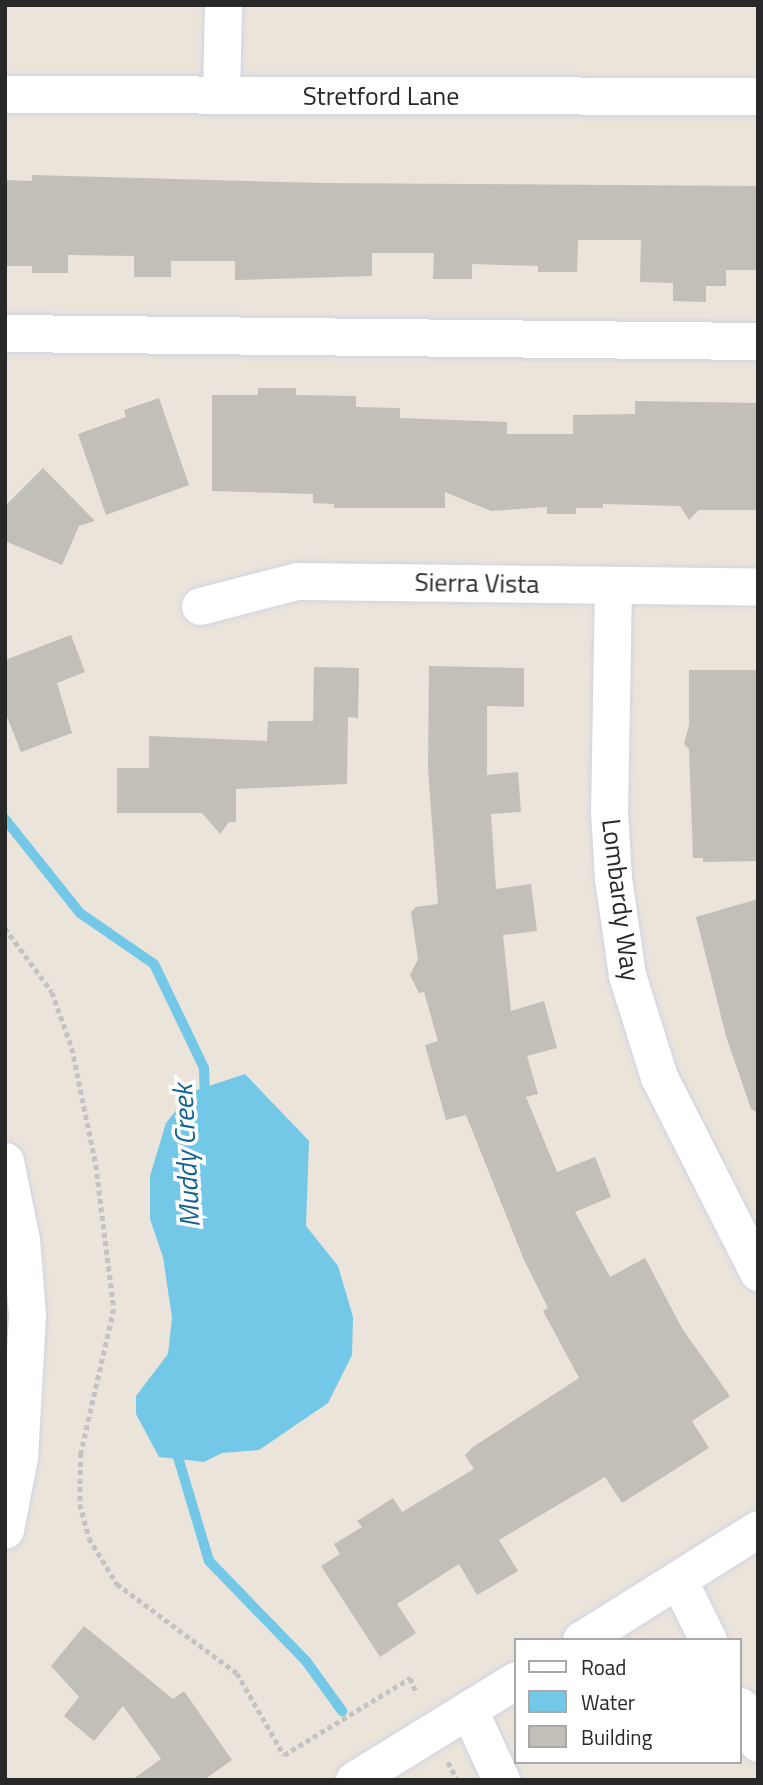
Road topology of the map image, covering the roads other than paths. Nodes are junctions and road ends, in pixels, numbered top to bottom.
1 (223, 5) edge
2 (5, 94) edge
3 (221, 95) junction
4 (758, 96) edge
5 (5, 333) edge
6 (758, 341) edge
7 (613, 584) junction
8 (758, 587) edge
9 (200, 606) dead end
10 (5, 1161) edge
11 (758, 1272) edge
12 (758, 1529) edge
13 (5, 1530) edge
14 (678, 1579) junction
15 (584, 1638) edge
16 (707, 1638) edge
17 (514, 1681) edge
18 (469, 1710) junction
19 (742, 1710) edge
20 (758, 1743) edge
21 (354, 1780) edge
22 (501, 1780) edge

1 - 3 street
2 - 3 street, Stretford Lane
3 - 4 street, Stretford Lane
5 - 6 street
7 - 8 street, Sierra Vista
7 - 9 street, Sierra Vista
7 - 11 street, Lombardy Way
10 - 13 street
12 - 14 street
14 - 15 street
14 - 16 street
17 - 18 street
18 - 21 street
18 - 22 street
19 - 20 street

